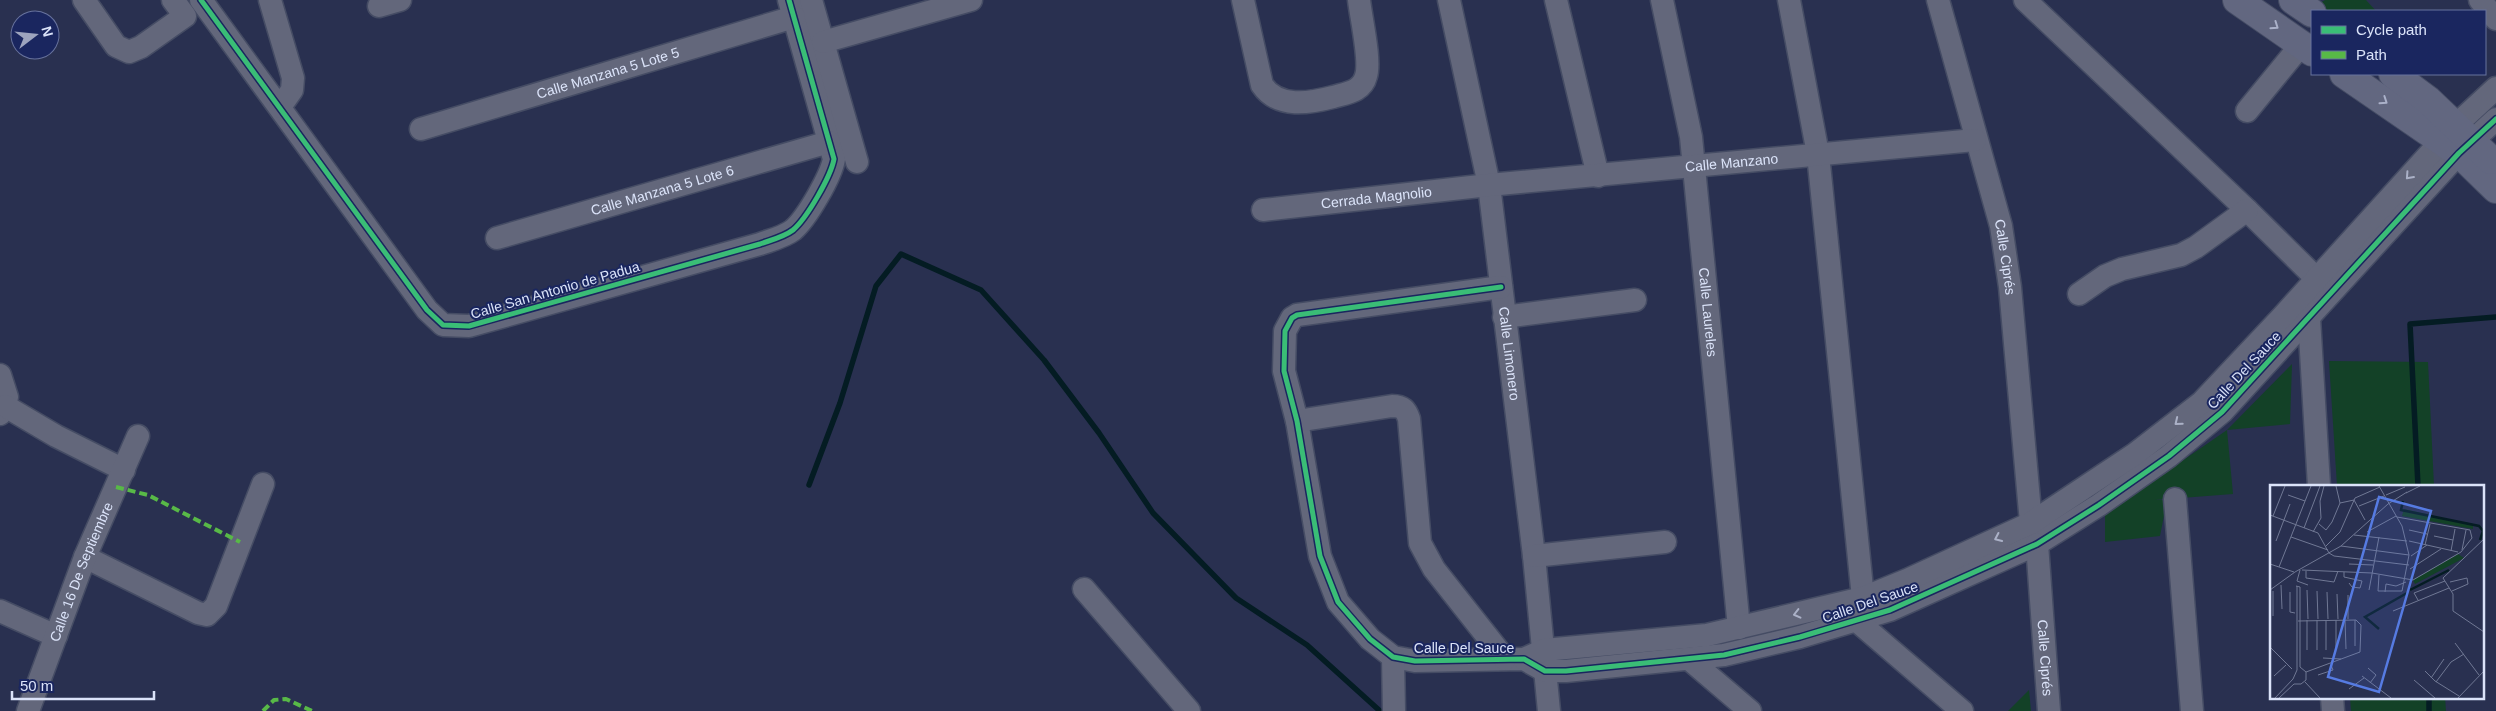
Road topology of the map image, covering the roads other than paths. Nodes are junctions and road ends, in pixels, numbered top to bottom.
1 (84, 0) edge
2 (201, 0) edge
3 (270, 0) edge
4 (811, 0) edge
5 (971, 0) edge
6 (1243, 0) edge
7 (1359, 0) edge
8 (1449, 0) edge
9 (1556, 0) edge
10 (1662, 0) edge
11 (1789, 0) edge
12 (1938, 0) edge
13 (2025, 0) edge
14 (2237, 0) edge
15 (2293, 0) edge
16 (2480, 0) edge
17 (179, 8) edge
18 (791, 9) edge
19 (2311, 12) edge
20 (2496, 19) edge
21 (824, 42) junction
22 (2307, 48) edge
23 (2346, 75) edge
24 (2393, 75) edge
25 (2496, 88) edge
26 (280, 107) junction
27 (2247, 111) dead end
28 (2496, 119) edge
29 (421, 129) dead end
30 (1975, 140) junction
31 (2457, 140) junction
32 (829, 142) junction
33 (1818, 154) junction
34 (857, 162) dead end
35 (1693, 165) junction
36 (2496, 165) edge
37 (1598, 176) junction
38 (1489, 185) junction
39 (2496, 189) edge
40 (1263, 210) dead end
41 (2247, 210) junction
42 (497, 238) dead end
43 (2316, 278) junction
44 (1500, 287) junction
45 (2079, 294) dead end
46 (2302, 296) junction
47 (1635, 300) dead end
48 (1504, 317) junction
49 (2309, 318) junction
50 (0, 375) edge
51 (2, 410) edge
52 (1297, 421) junction
53 (138, 436) dead end
54 (124, 470) junction
55 (263, 484) dead end
56 (2319, 485) edge
57 (2175, 499) dead end
58 (2034, 533) junction
59 (1666, 542) dead end
60 (1534, 556) junction
61 (85, 557) junction
62 (1084, 589) dead end
63 (1863, 598) junction
64 (0, 611) edge
65 (1857, 621) junction
66 (1739, 628) junction
67 (56, 636) junction
68 (1393, 657) junction
69 (1689, 659) junction
70 (1529, 660) junction
71 (2332, 698) edge
72 (28, 711) edge
73 (1189, 711) edge
74 (1394, 711) edge
75 (1549, 711) edge
76 (1750, 711) edge
77 (1962, 711) edge
78 (2049, 711) edge
79 (2192, 711) edge
80 (2333, 711) edge

1 - 17 street
2 - 26 street, Calle San Antonio de Padua
3 - 26 street
4 - 21 street
5 - 21 street
6 - 7 street
8 - 38 street, Calle Limonero
9 - 37 street
10 - 35 street, Calle Laureles
11 - 33 street
12 - 30 street, Calle Ciprés
13 - 41 street
14 -> 22 main road
15 - 19 main road
16 - 20 street
18 - 29 street, Calle Manzana 5 Lote 5
18 - 32 street, Calle San Antonio de Padua
21 - 34 street
22 - 27 street
23 -> 31 main road
24 - 31 main road
25 - 31 street
26 - 32 street, Calle San Antonio de Padua
28 - 31 street
30 - 33 street, Calle Manzano
30 - 58 street, Calle Ciprés
31 - 36 main road
31 - 39 main road
31 -> 43 street, Calle Del Sauce
31 - 49 street, Calle Del Sauce
32 - 42 street, Calle Manzana 5 Lote 6
33 - 35 street, Calle Manzano
33 - 63 street
35 - 37 street, Calle Manzano
35 - 66 street, Calle Laureles
37 - 38 street, Calle Manzano
38 - 40 street, Cerrada Magnolio
38 - 44 street, Calle Limonero
41 - 43 street
41 - 45 street
43 - 46 street, Calle Del Sauce
44 - 48 street, Calle Limonero
44 - 52 street, Calle Del Sauce
46 - 49 street
46 -> 58 street, Calle Del Sauce
47 - 48 street
48 - 60 street, Calle Limonero
49 - 56 street
49 - 58 street, Calle Del Sauce
50 - 51 street
51 - 54 street
52 - 68 street, Calle Del Sauce
52 - 70 street
53 - 54 street, Calle 16 De Septiembre
54 - 61 street, Calle 16 De Septiembre
55 - 61 street
57 - 79 street
58 -> 63 street, Calle Del Sauce
58 - 65 street, Calle Del Sauce
58 - 78 street, Calle Ciprés
59 - 60 street
60 - 70 street, Calle Limonero
61 - 67 street, Calle 16 De Septiembre
62 - 73 street
63 -> 66 street, Calle Del Sauce
64 - 67 street
65 - 69 street, Calle Del Sauce
65 - 77 street
66 - 70 street, Calle Del Sauce
67 - 72 street, Calle 16 De Septiembre
68 - 70 street, Calle Del Sauce
68 - 74 street
69 - 70 street, Calle Del Sauce
69 - 76 street
70 - 75 street, Calle Limonero
71 - 80 street

